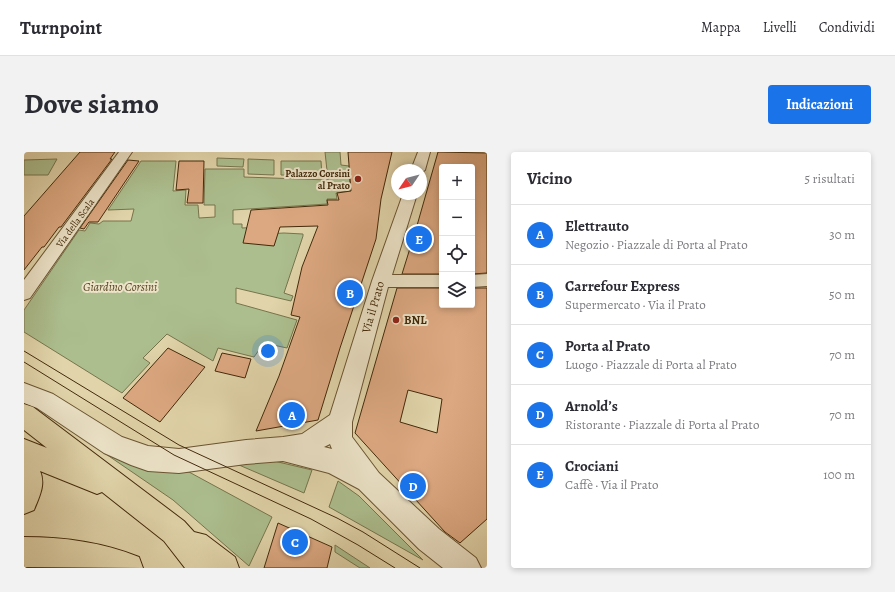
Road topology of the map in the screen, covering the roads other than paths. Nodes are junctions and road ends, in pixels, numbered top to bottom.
1 (120, 152) edge
2 (126, 152) edge
3 (424, 152) edge
4 (420, 164) edge
5 (408, 200) edge
6 (24, 280) edge
7 (487, 280) edge
8 (381, 281) junction
9 (439, 281) edge
10 (475, 281) edge
11 (24, 293) edge
12 (24, 393) edge
13 (24, 415) edge
14 (340, 422) junction
15 (280, 449) junction
16 (24, 452) edge
17 (24, 467) edge
18 (370, 482) junction
19 (133, 499) junction
20 (24, 500) edge
21 (156, 516) junction
22 (24, 552) edge
23 (128, 568) edge
24 (204, 568) edge
25 (224, 568) edge
26 (466, 568) edge

1 - 6 street, Via della Scala
2 - 11 street, Via della Scala
3 - 4 street
5 - 8 street, Via il Prato
7 - 10 street
8 - 9 street
8 - 14 street, Via il Prato
12 - 15 street
13 - 19 main road
14 - 15 street
14 - 18 street, Via il Prato
15 - 18 street
16 - 19 main road
17 - 20 main road
18 - 26 street
19 - 21 main road
21 - 24 main road
21 - 25 main road
22 - 23 main road

